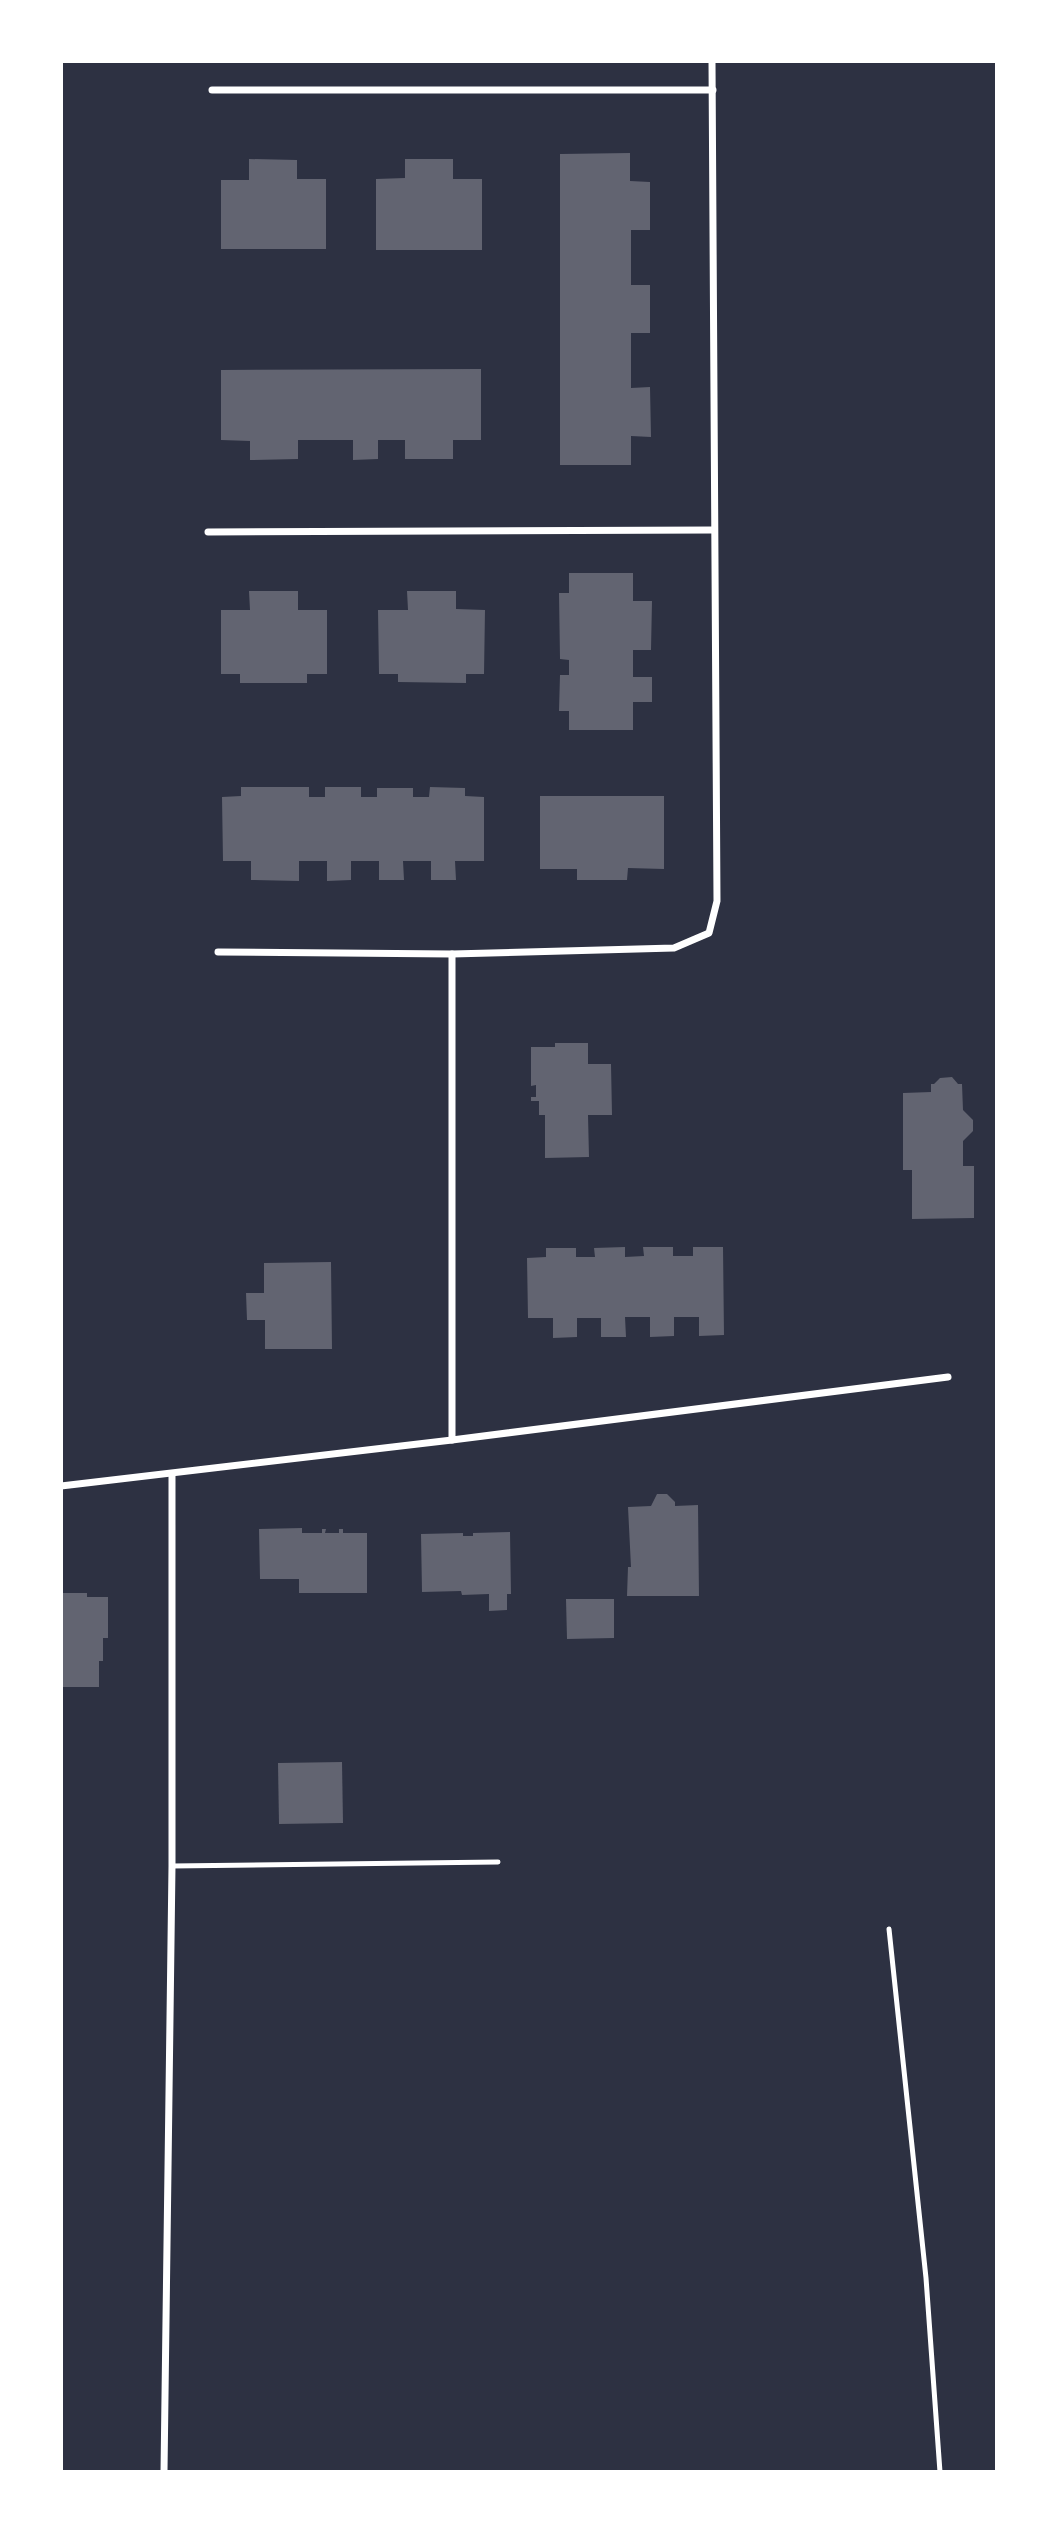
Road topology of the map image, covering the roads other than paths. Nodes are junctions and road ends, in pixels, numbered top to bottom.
1 (712, 61) edge
2 (212, 90) dead end
3 (713, 90) junction
4 (713, 530) junction
5 (208, 532) dead end
6 (218, 952) dead end
7 (452, 954) junction
8 (947, 1377) dead end
9 (452, 1440) junction
10 (172, 1474) junction
11 (61, 1486) edge
12 (498, 1862) dead end
13 (172, 1866) junction
14 (888, 1929) dead end
15 (164, 2472) edge
16 (940, 2472) edge

1 - 3 street
2 - 3 street
3 - 4 street
4 - 5 street
4 - 7 street
6 - 7 street
7 - 9 street
8 - 9 street
9 - 10 street
10 - 11 street
10 - 13 street
12 - 13 lane
13 - 15 street
14 - 16 lane

